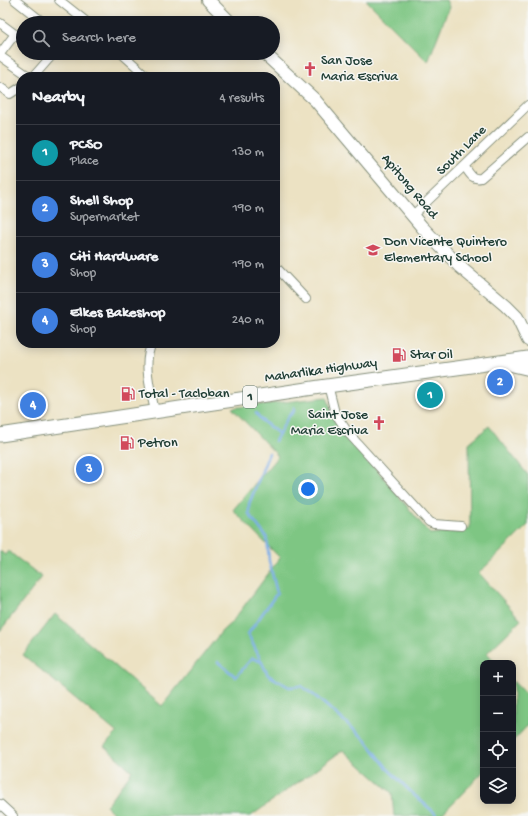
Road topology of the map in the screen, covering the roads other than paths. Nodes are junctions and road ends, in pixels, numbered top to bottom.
1 (15, 0) edge
2 (59, 0) edge
3 (208, 0) edge
4 (35, 16) edge
5 (77, 16) edge
6 (224, 16) edge
7 (0, 23) edge
8 (15, 34) joint
9 (0, 55) edge
10 (48, 60) edge
11 (129, 60) edge
12 (272, 60) edge
13 (25, 72) edge
14 (37, 72) edge
15 (142, 72) edge
16 (0, 87) edge
17 (16, 90) edge
18 (528, 104) edge
19 (528, 137) edge
20 (465, 167) junction
21 (413, 216) junction
22 (280, 271) edge
23 (306, 299) dead end
24 (528, 340) edge
25 (150, 348) edge
26 (528, 358) edge
27 (500, 362) junction
28 (528, 370) edge
29 (328, 385) junction
30 (155, 412) junction
31 (0, 435) edge
32 (461, 526) dead end
33 (0, 804) edge
34 (13, 816) edge

1 - 4 street
2 - 5 street
3 - 6 street
7 - 8 street
8 - 9 street
9 - 13 street
10 - 14 street
11 - 15 street
12 - 21 street, Apitong Road
16 - 17 street
18 - 20 street, South Lane
19 - 20 street
20 - 21 street, South Lane
21 - 24 street, Apitong Road
22 - 23 street
25 - 30 street
26 - 27 main road, Maharlika Highway / 1
27 - 28 street
27 - 29 main road, Maharlika Highway / 1
29 - 30 main road, Maharlika Highway / 1
29 - 32 street
30 - 31 main road, Maharlika Highway / 1
33 - 34 street

